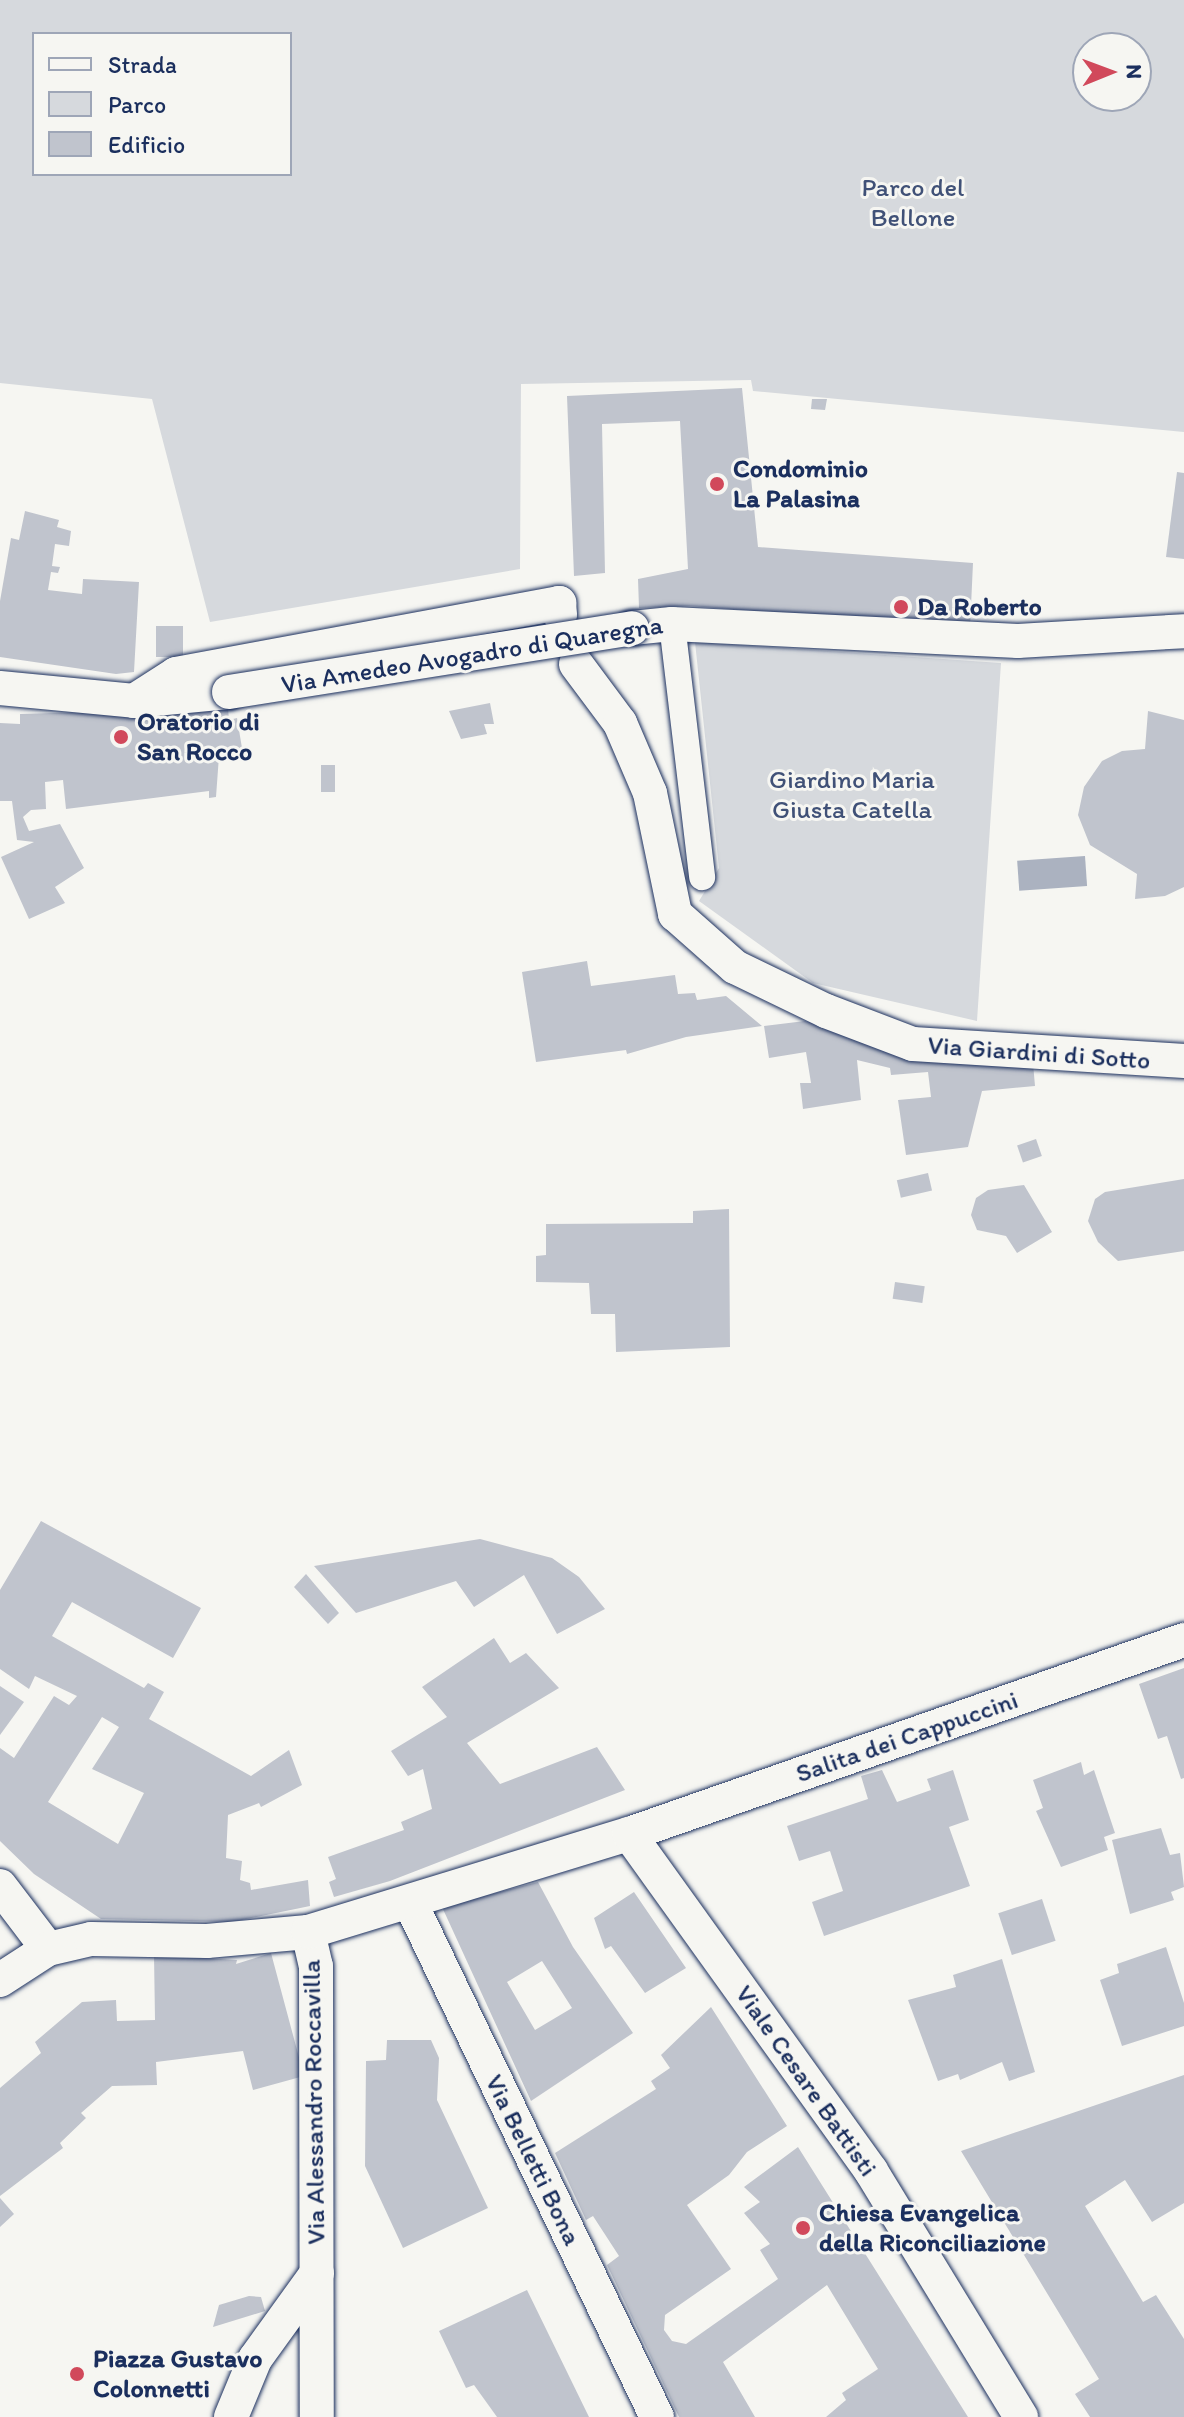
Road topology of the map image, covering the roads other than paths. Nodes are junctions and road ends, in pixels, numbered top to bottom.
1 (560, 615) dead end
2 (672, 624) junction
3 (1184, 631) edge
4 (576, 664) dead end
5 (0, 688) edge
6 (134, 701) junction
7 (702, 877) dead end
8 (1184, 1061) edge
9 (1184, 1640) edge
10 (629, 1834) junction
11 (0, 1886) edge
12 (410, 1902) junction
13 (308, 1932) junction
14 (48, 1949) junction
15 (0, 1980) edge
16 (317, 2273) junction
17 (231, 2417) edge
18 (317, 2417) edge
19 (657, 2417) edge
20 (1021, 2417) edge

1 - 6 street
2 - 3 street, Via Amedeo Avogadro di Quaregna
2 - 6 street, Via Amedeo Avogadro di Quaregna, bridge
2 - 7 street
4 - 8 street, Via Giardini di Sotto
5 - 6 street, Via Amedeo Avogadro di Quaregna
9 - 10 street, Salita dei Cappuccini
10 - 12 street, Salita dei Cappuccini
10 - 20 street, Viale Cesare Battisti
11 - 14 street
12 - 13 street, Salita dei Cappuccini
12 - 19 street, Via Belletti Bona
13 - 14 street, Salita dei Cappuccini
13 - 16 street, Via Alessandro Roccavilla
14 - 15 street, Salita dei Cappuccini
16 - 17 street, Via Alessandro Roccavilla
16 - 18 street, Via Alessandro Roccavilla

